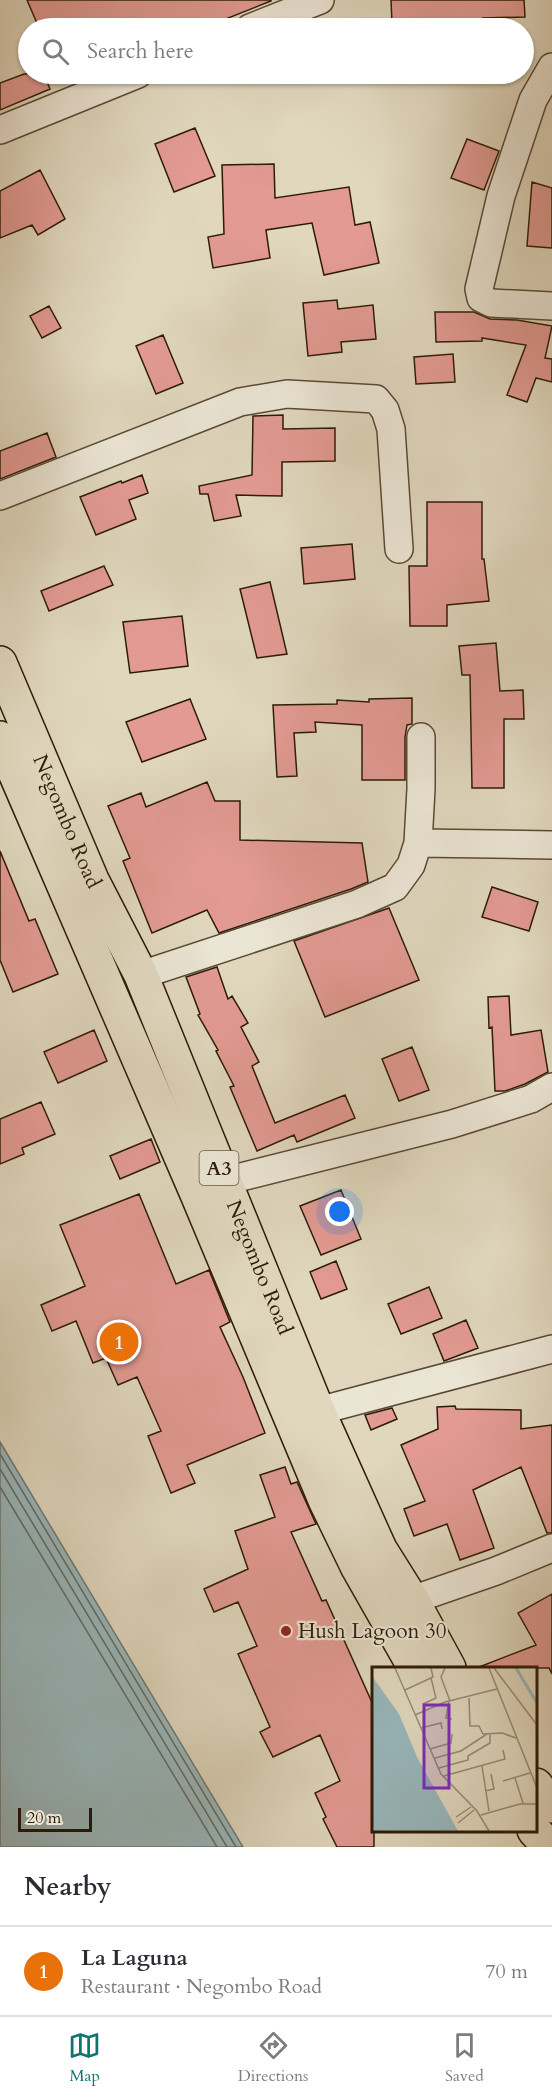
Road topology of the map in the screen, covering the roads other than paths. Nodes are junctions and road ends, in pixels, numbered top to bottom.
1 (320, 0) edge
2 (275, 18) edge
3 (552, 67) edge
4 (113, 84) edge
5 (0, 129) edge
6 (552, 306) edge
7 (0, 496) edge
8 (399, 549) dead end
9 (0, 663) edge
10 (421, 737) dead end
11 (0, 738) edge
12 (418, 843) junction
13 (552, 845) edge
14 (141, 975) junction
15 (552, 1087) edge
16 (211, 1187) junction
17 (552, 1349) edge
18 (306, 1416) junction
19 (552, 1548) edge
20 (412, 1600) junction
21 (414, 1667) edge
22 (448, 1667) edge
23 (537, 1786) edge
24 (552, 1806) edge
25 (536, 1832) edge
26 (549, 1847) edge

1 - 2 street
3 - 6 street
4 - 5 street
7 - 8 street
9 - 14 highway, Negombo Road / A3
10 - 12 street
11 - 16 highway, Negombo Road / A3
12 - 13 street
12 - 14 street
14 - 16 highway, Negombo Road / A3
15 - 16 street
16 - 18 highway, Negombo Road / A3
17 - 18 street
18 - 20 highway, Negombo Road / A3
18 - 21 highway, Negombo Road / A3
19 - 20 street
20 - 22 highway, Negombo Road / A3
23 - 24 highway
25 - 26 highway

